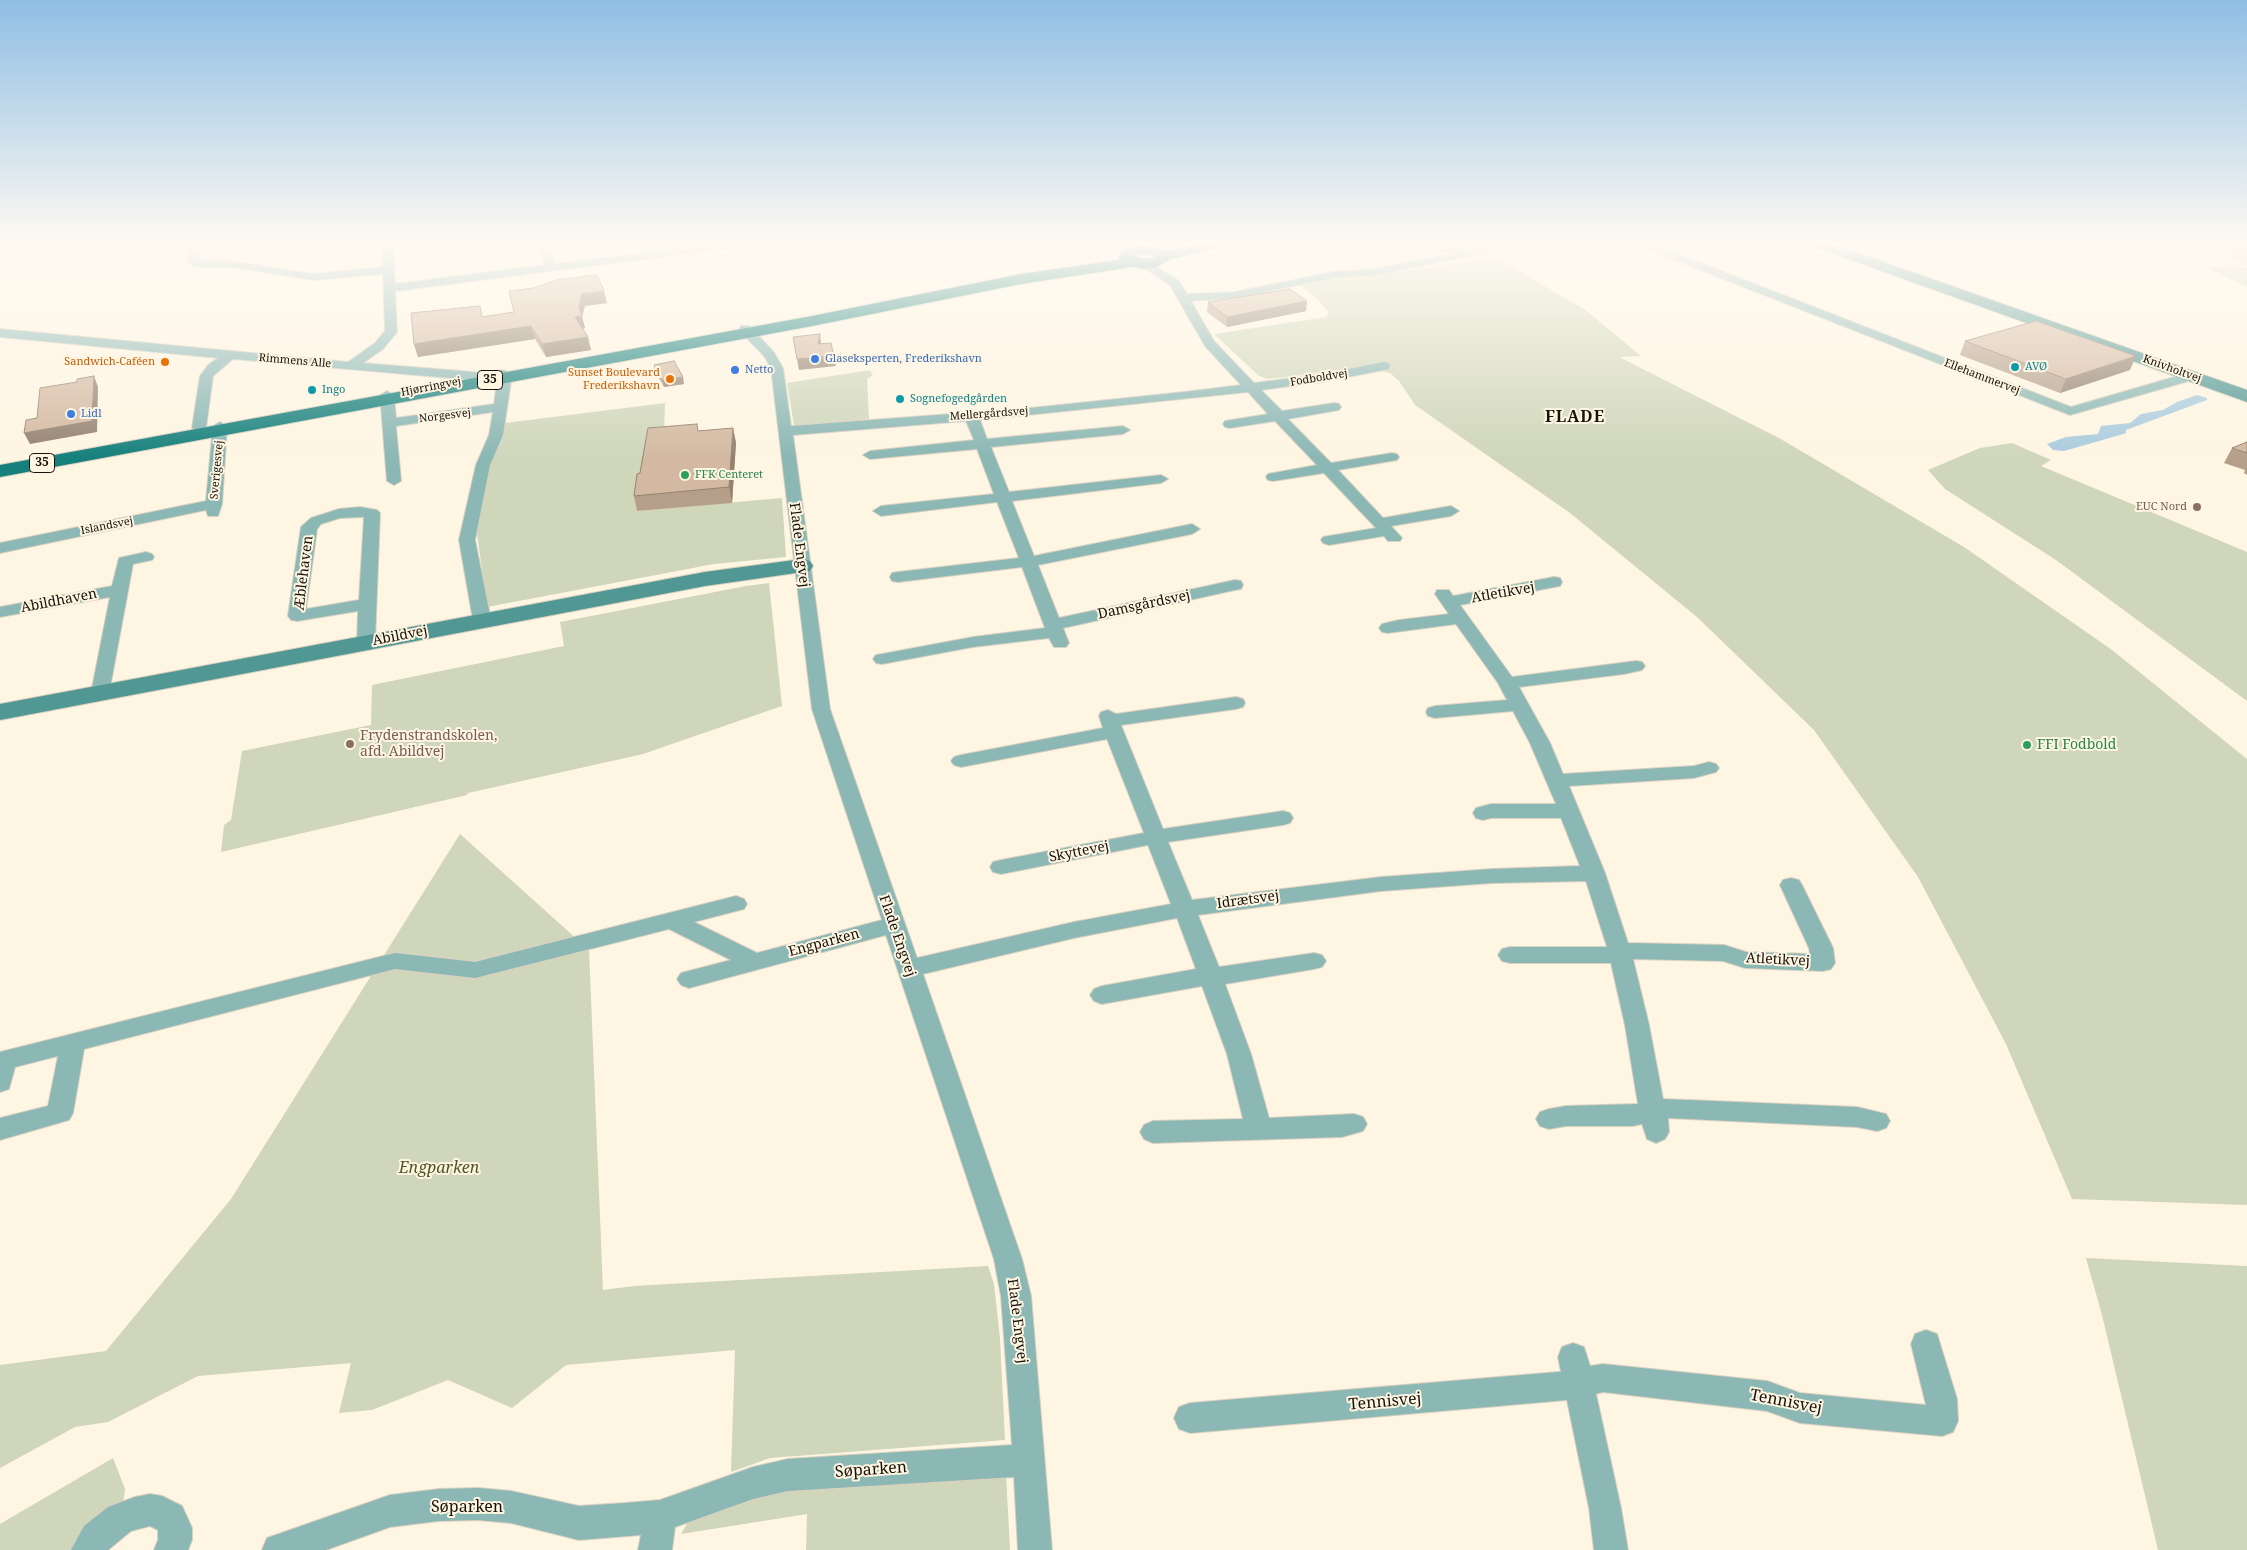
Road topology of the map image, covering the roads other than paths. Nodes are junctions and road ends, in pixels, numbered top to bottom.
1 (391, 314) edge
2 (833, 314) edge
3 (1193, 314) edge
4 (1823, 314) edge
5 (2018, 314) edge
6 (746, 330) junction
7 (0, 333) edge
8 (230, 355) junction
9 (351, 366) junction
10 (1384, 366) dead end
11 (503, 376) junction
12 (2191, 376) junction
13 (443, 383) junction
14 (1254, 388) junction
15 (2247, 396) edge
16 (387, 397) junction
17 (500, 407) junction
18 (1334, 407) dead end
19 (1279, 415) junction
20 (971, 416) junction
21 (389, 423) junction
22 (1230, 424) dead end
23 (199, 428) dead end
24 (220, 429) junction
25 (1123, 430) dead end
26 (784, 431) junction
27 (982, 444) junction
28 (870, 455) dead end
29 (1392, 458) dead end
30 (1328, 468) junction
31 (0, 471) edge
32 (1273, 477) dead end
33 (1161, 478) dead end
34 (394, 481) dead end
35 (1002, 496) junction
36 (213, 509) joint
37 (881, 510) dead end
38 (1451, 511) dead end
39 (1192, 529) dead end
40 (1387, 531) junction
41 (1328, 540) dead end
42 (0, 548) edge
43 (146, 557) dead end
44 (1027, 562) junction
45 (802, 566) junction
46 (898, 577) dead end
47 (1554, 582) dead end
48 (1235, 585) dead end
49 (118, 590) junction
50 (368, 604) junction
51 (1452, 604) junction
52 (0, 612) edge
53 (482, 620) junction
54 (1388, 628) dead end
55 (1055, 633) junction
56 (366, 642) junction
57 (882, 658) dead end
58 (1636, 666) dead end
59 (1507, 683) junction
60 (100, 693) junction
61 (1236, 702) dead end
62 (1519, 705) junction
63 (0, 712) edge
64 (1435, 712) dead end
65 (1110, 723) junction
66 (961, 760) dead end
67 (1709, 768) dead end
68 (1558, 782) junction
69 (1569, 811) junction
70 (1482, 813) dead end
71 (1283, 818) dead end
72 (1157, 837) junction
73 (1001, 868) dead end
74 (1594, 873) junction
75 (1791, 885) dead end
76 (736, 904) dead end
77 (1184, 909) junction
78 (672, 921) junction
79 (893, 925) junction
80 (1620, 953) junction
81 (1510, 955) dead end
82 (1314, 961) dead end
83 (756, 962) junction
84 (908, 969) junction
85 (1212, 977) junction
86 (689, 979) dead end
87 (1102, 995) dead end
88 (73, 1043) junction
89 (0, 1082) edge
90 (1549, 1119) dead end
91 (1877, 1121) dead end
92 (1655, 1122) junction
93 (1354, 1124) dead end
94 (1259, 1128) junction
95 (0, 1129) edge
96 (1153, 1132) dead end
97 (1926, 1344) dead end
98 (1576, 1370) junction
99 (1190, 1418) dead end
100 (1029, 1460) junction
101 (660, 1516) junction
102 (88, 1550) edge
103 (171, 1550) edge
104 (279, 1550) edge
105 (655, 1550) edge
106 (1035, 1550) edge
107 (1611, 1550) edge

1 - 9 street
2 - 6 main road, Hjørringvej / 35
3 - 14 street
4 - 12 street, Ellehammervej
5 - 12 street, Knivholtvej
6 - 11 main road, Hjørringvej / 35
6 - 26 street, Flade Engvej
7 - 8 street, Rimmens Alle
8 - 9 street, Rimmens Alle
8 - 23 street
9 - 13 street, Rimmens Alle
10 - 14 street, Fodboldvej
11 - 13 main road, Hjørringvej / 35
11 - 17 street
12 - 15 street, Knivholtvej
13 - 16 main road, Hjørringvej / 35
14 - 19 street
14 - 20 street, Mellergårdsvej
16 - 21 street
16 - 24 main road, Hjørringvej / 35
17 - 21 street, Norgesvej
17 - 53 street
18 - 19 street
19 - 22 street
19 - 30 street
20 - 26 street, Mellergårdsvej
20 - 27 street
21 - 34 street
24 - 31 main road, Hjørringvej / 35
24 - 36 street, Sverigesvej
25 - 27 street
26 - 45 street, Flade Engvej
27 - 28 street
27 - 35 street
29 - 30 street
30 - 32 street
30 - 40 street
33 - 35 street
35 - 37 street
35 - 44 street
36 - 42 street, Islandsvej
38 - 40 street
39 - 44 street
40 - 41 street
43 - 49 street, Abildhaven
44 - 46 street
44 - 55 street
45 - 53 street, Abildvej
45 - 79 street, Flade Engvej
47 - 51 street, Atletikvej
48 - 55 street, Damsgårdsvej
49 - 52 street, Abildhaven
49 - 60 street, Abildhaven
50 - 50 street, Æblehaven
50 - 56 street, Æblehaven
51 - 54 street, Atletikvej
51 - 59 street, Atletikvej
53 - 56 street, Abildvej
55 - 57 street, Damsgårdsvej
56 - 60 street, Abildvej
58 - 59 street
59 - 62 street, Atletikvej
60 - 63 street, Abildvej
61 - 65 street
62 - 64 street
62 - 68 street, Atletikvej
65 - 66 street
65 - 72 street
67 - 68 street
68 - 69 street, Atletikvej
69 - 70 street
69 - 74 street, Atletikvej
71 - 72 street, Skyttevej
72 - 73 street, Skyttevej
72 - 77 street
74 - 77 street, Idrætsvej
74 - 80 street, Atletikvej
75 - 80 street, Atletikvej
76 - 78 street
77 - 84 street, Idrætsvej
77 - 85 street
78 - 83 street
78 - 88 street
79 - 83 street, Engparken
79 - 84 street, Flade Engvej
80 - 81 street, Atletikvej
80 - 92 street, Atletikvej
82 - 85 street
83 - 86 street, Engparken
84 - 100 street, Flade Engvej
85 - 87 street
85 - 94 street
88 - 89 street
88 - 95 street
90 - 92 street
91 - 92 street
93 - 94 street
94 - 96 street
97 - 98 street, Tennisvej
98 - 99 street, Tennisvej
98 - 107 street
100 - 101 street, Søparken
100 - 106 street, Flade Engvej
101 - 104 street, Søparken
101 - 105 street
102 - 103 street

